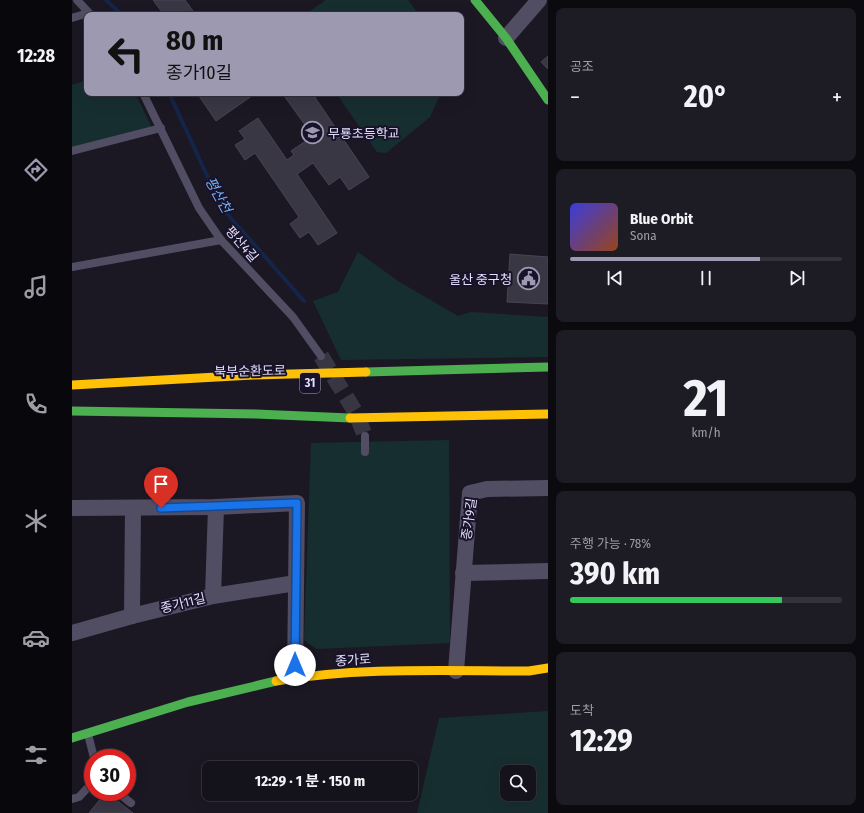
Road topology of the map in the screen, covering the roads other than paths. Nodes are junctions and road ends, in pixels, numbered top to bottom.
1 (77, 0) edge
2 (475, 0) edge
3 (539, 0) edge
4 (88, 12) edge
5 (84, 15) edge
6 (72, 18) edge
7 (506, 38) junction
8 (145, 96) edge
9 (548, 100) edge
10 (161, 128) junction
11 (72, 151) edge
12 (221, 240) junction
13 (72, 267) edge
14 (321, 356) tunnel mouth
15 (548, 367) edge
16 (278, 384) dead end
17 (72, 386) edge
18 (310, 406) dead end
19 (72, 411) edge
20 (548, 414) edge
21 (365, 436) tunnel mouth
22 (365, 452) dead end
23 (548, 488) edge
24 (216, 507) junction
25 (72, 508) edge
26 (133, 508) junction
27 (548, 571) edge
28 (464, 573) junction
29 (296, 583) junction
30 (213, 596) junction
31 (132, 616) junction
32 (72, 633) edge
33 (548, 668) edge
34 (456, 671) junction
35 (295, 678) junction
36 (88, 733) junction
37 (72, 738) edge
38 (92, 749) edge
39 (84, 790) edge
40 (76, 798) edge
41 (128, 801) edge
42 (131, 803) dead end
43 (72, 806) edge

1 - 4 lane
2 - 7 main road
3 - 7 street
5 - 6 lane
7 - 9 main road
8 - 10 lane, 평산4길
10 - 11 lane
10 - 12 lane, 평산4길
12 - 13 lane
12 - 14 lane, 평산4길
15 - 17 main road
16 - 17 main road, 북부순환도로
18 - 19 main road, 31
19 - 20 main road
21 - 22 lane
23 - 28 street, 종가9길
24 - 26 street
24 - 29 street
24 - 30 street
25 - 26 street
26 - 31 street
27 - 28 street
28 - 34 street, 종가9길
29 - 30 street, 종가11길
29 - 35 street
30 - 31 street, 종가11길
31 - 32 street, 종가11길
33 - 34 main road, 종가로
34 - 35 main road, 종가로
35 - 36 main road, 종가로
36 - 37 main road, 종가로
36 - 38 lane
39 - 40 lane
40 - 43 lane
41 - 42 lane

